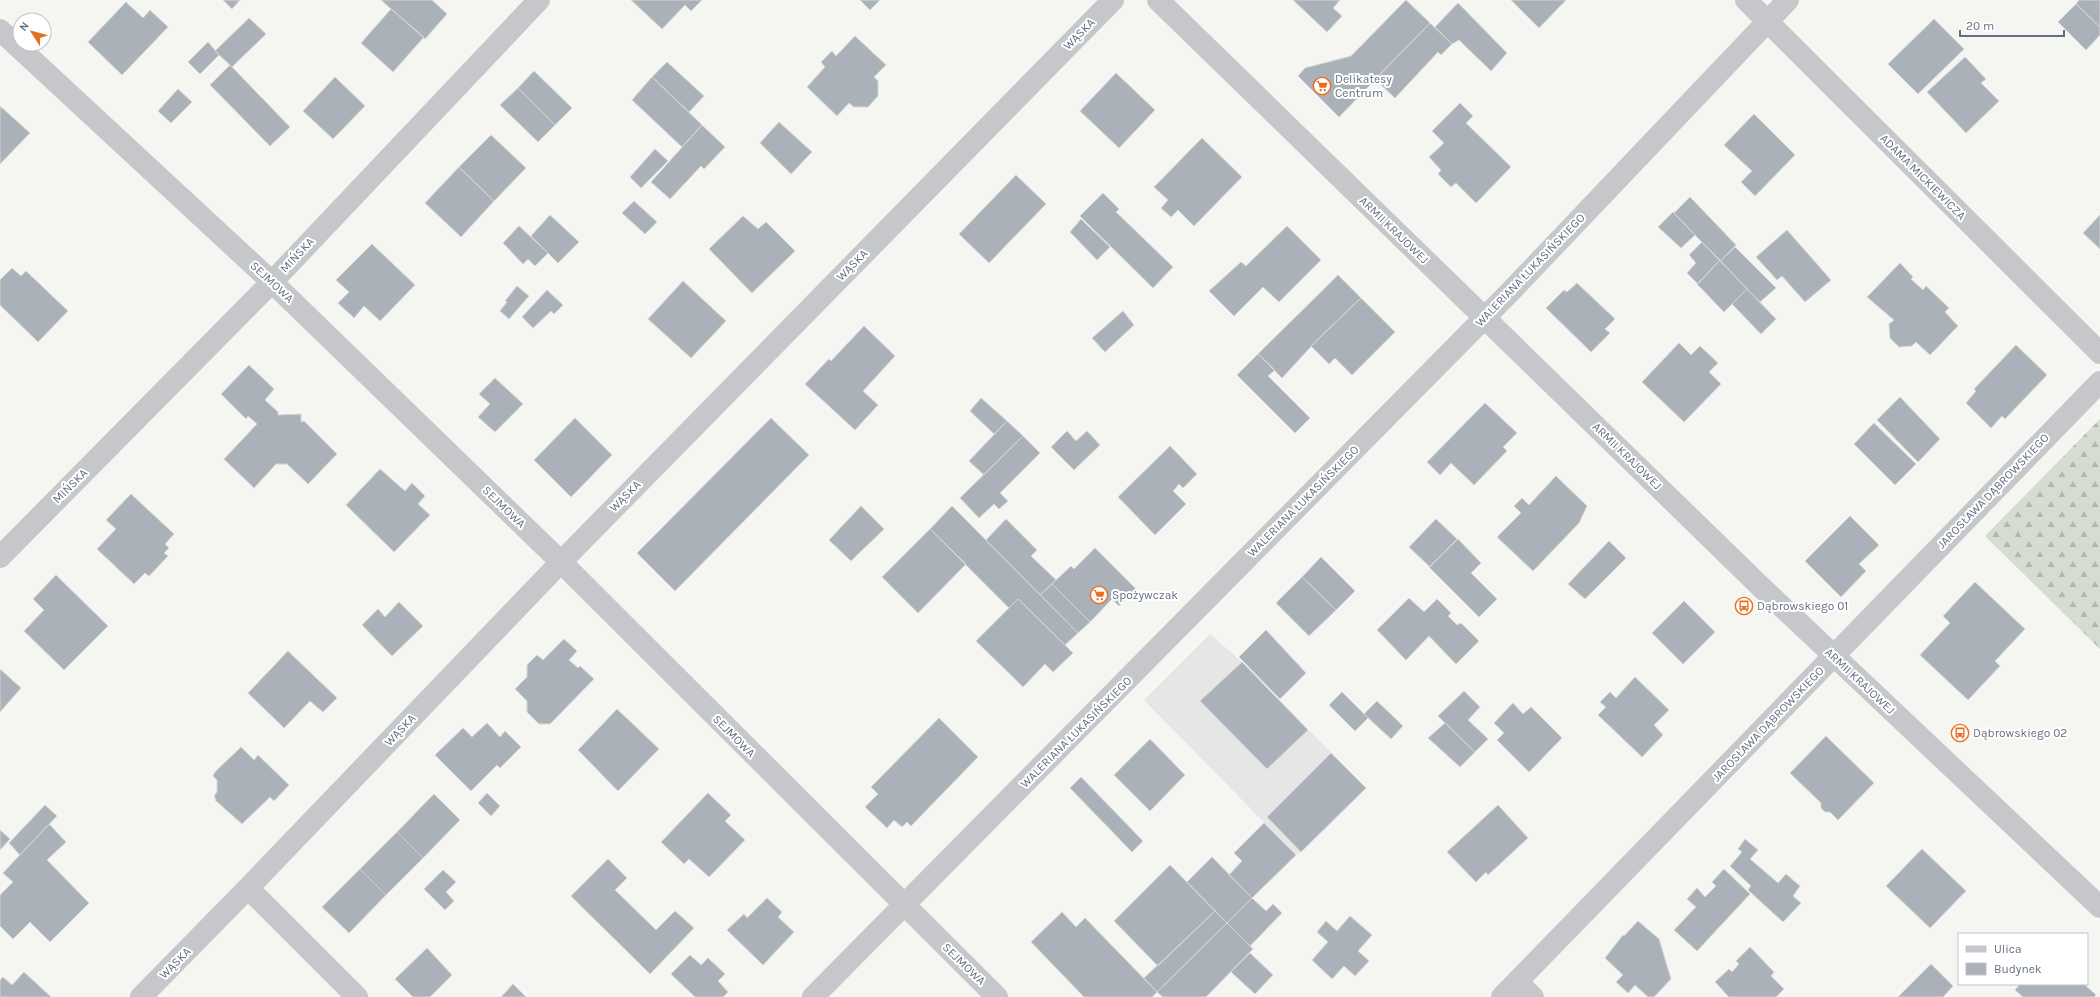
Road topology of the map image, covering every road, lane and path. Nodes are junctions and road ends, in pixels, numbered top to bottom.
1 (539, 0) edge
2 (1113, 0) edge
3 (1158, 0) edge
4 (1746, 0) edge
5 (1788, 0) edge
6 (1767, 22) junction
7 (0, 30) edge
8 (272, 282) junction
9 (1484, 318) junction
10 (2100, 353) edge
11 (2100, 382) edge
12 (0, 557) edge
13 (561, 562) junction
14 (1834, 657) junction
15 (248, 888) junction
16 (904, 906) junction
17 (2100, 907) edge
18 (1517, 982) junction
19 (141, 997) edge
20 (357, 997) edge
21 (813, 997) edge
22 (997, 997) edge
23 (1502, 997) edge
24 (1533, 997) edge

1 - 8 street, MIŃSKA
2 - 13 street, WĄSKA
3 - 9 street, ARMII KRAJOWEJ
4 - 6 street, ADAMA MICKIEWICZA
5 - 6 street, WALERIANA ŁUKASIŃSKIEGO
6 - 9 street, WALERIANA ŁUKASIŃSKIEGO
6 - 10 street, ADAMA MICKIEWICZA
7 - 8 street, SEJMOWA
8 - 12 street, MIŃSKA
8 - 13 street, SEJMOWA
9 - 14 street, ARMII KRAJOWEJ
9 - 16 street, WALERIANA ŁUKASIŃSKIEGO
11 - 14 street, JAROSŁAWA DĄBROWSKIEGO
13 - 15 street, WĄSKA
13 - 16 street, SEJMOWA
14 - 17 street, ARMII KRAJOWEJ
14 - 18 street, JAROSŁAWA DĄBROWSKIEGO
15 - 19 street, WĄSKA
15 - 20 street
16 - 21 street, WALERIANA ŁUKASIŃSKIEGO
16 - 22 street, SEJMOWA
18 - 23 street, JAROSŁAWA DĄBROWSKIEGO
18 - 24 street

